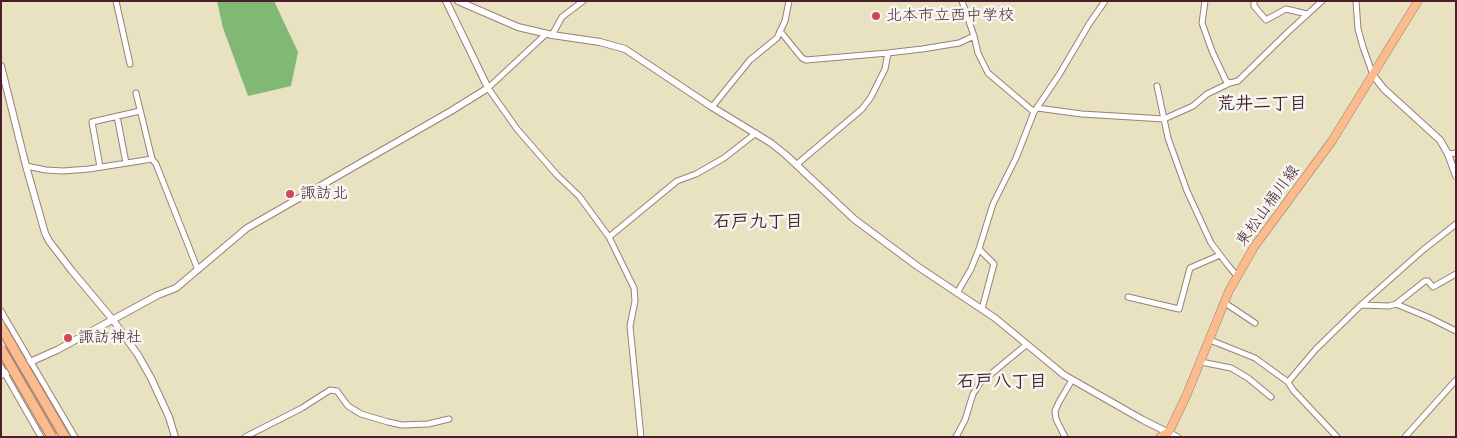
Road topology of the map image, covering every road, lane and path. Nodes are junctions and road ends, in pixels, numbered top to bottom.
1 (116, 1) edge
2 (446, 1) edge
3 (458, 1) edge
4 (583, 1) edge
5 (789, 1) edge
6 (962, 1) edge
7 (1105, 1) edge
8 (1205, 1) edge
9 (1254, 1) edge
10 (1322, 1) edge
11 (1356, 1) edge
12 (1418, 1) edge
13 (1308, 14) junction
14 (780, 32) junction
15 (549, 35) junction
16 (974, 36) junction
17 (888, 54) junction
18 (130, 64) dead end
19 (1, 66) edge
20 (1374, 75) junction
21 (1230, 83) junction
22 (1157, 86) dead end
23 (488, 88) junction
24 (136, 93) dead end
25 (712, 107) junction
26 (1035, 110) junction
27 (140, 111) junction
28 (117, 116) junction
29 (1164, 119) junction
30 (756, 133) junction
31 (1456, 153) edge
32 (1448, 154) junction
33 (152, 159) junction
34 (126, 163) junction
35 (796, 165) junction
36 (26, 166) junction
37 (100, 167) junction
38 (1456, 176) edge
39 (1456, 224) edge
40 (609, 237) junction
41 (979, 249) junction
42 (1220, 255) junction
43 (198, 270) junction
44 (1456, 274) edge
45 (1237, 276) junction
46 (957, 293) junction
47 (1128, 297) dead end
48 (1224, 303) junction
49 (1396, 304) junction
50 (1361, 305) junction
51 (982, 309) junction
52 (1, 311) edge
53 (113, 320) junction
54 (1255, 324) dead end
55 (1, 327) edge
56 (1456, 331) edge
57 (1210, 340) junction
58 (1026, 345) junction
59 (1, 349) edge
60 (31, 362) junction
61 (1201, 362) junction
62 (3, 372) edge
63 (1072, 380) junction
64 (1456, 380) edge
65 (1288, 382) junction
66 (1271, 397) dead end
67 (449, 419) dead end
68 (1169, 432) junction
69 (41, 437) edge
70 (52, 437) edge
71 (65, 437) edge
72 (75, 437) edge
73 (175, 437) edge
74 (245, 437) edge
75 (641, 437) edge
76 (956, 437) edge
77 (1065, 437) edge
78 (1160, 437) edge
79 (1178, 437) edge
80 (1337, 437) edge
81 (1405, 437) edge

1 - 18 street
2 - 23 street
3 - 15 street
4 - 15 street
5 - 14 street
6 - 16 street
7 - 26 street
8 - 21 street
9 - 13 street
10 - 13 street
11 - 20 street
12 - 20 main road, 東松山桶川線
13 - 21 street
14 - 17 street
14 - 25 street
15 - 23 street
15 - 25 street
16 - 17 street
16 - 26 street
17 - 35 street
19 - 36 street
20 - 32 street
20 - 45 main road, 東松山桶川線
21 - 29 street
22 - 29 street
23 - 40 street
23 - 43 street
24 - 27 street
25 - 30 street
26 - 29 street
26 - 41 street
27 - 28 street
27 - 33 street
28 - 34 street
28 - 37 street
29 - 42 street
30 - 35 street
30 - 40 street
31 - 32 street
32 - 38 street
33 - 34 street
33 - 43 street
34 - 37 street
35 - 46 street
36 - 37 street
36 - 53 street
39 - 50 street
40 - 75 street
41 - 46 street
41 - 51 street
42 - 45 street
42 - 47 street
43 - 53 street
44 - 49 street
45 - 48 main road, 東松山桶川線
46 - 51 street
48 - 54 street
48 - 57 main road, 東松山桶川線
49 - 50 street
49 - 56 street
50 - 65 street
51 - 58 street
52 - 60 street
53 - 60 street
53 - 73 street
55 - 71 highway, bridge
57 - 61 main road, 東松山桶川線
57 - 65 street
58 - 63 street
58 - 76 street
59 - 70 highway, bridge
60 - 62 street
60 - 72 street
61 - 66 street
61 - 68 main road, 東松山桶川線
62 - 69 street
63 - 68 street
63 - 77 street
64 - 81 street
65 - 80 street
67 - 74 street
68 - 78 main road
68 - 79 street

